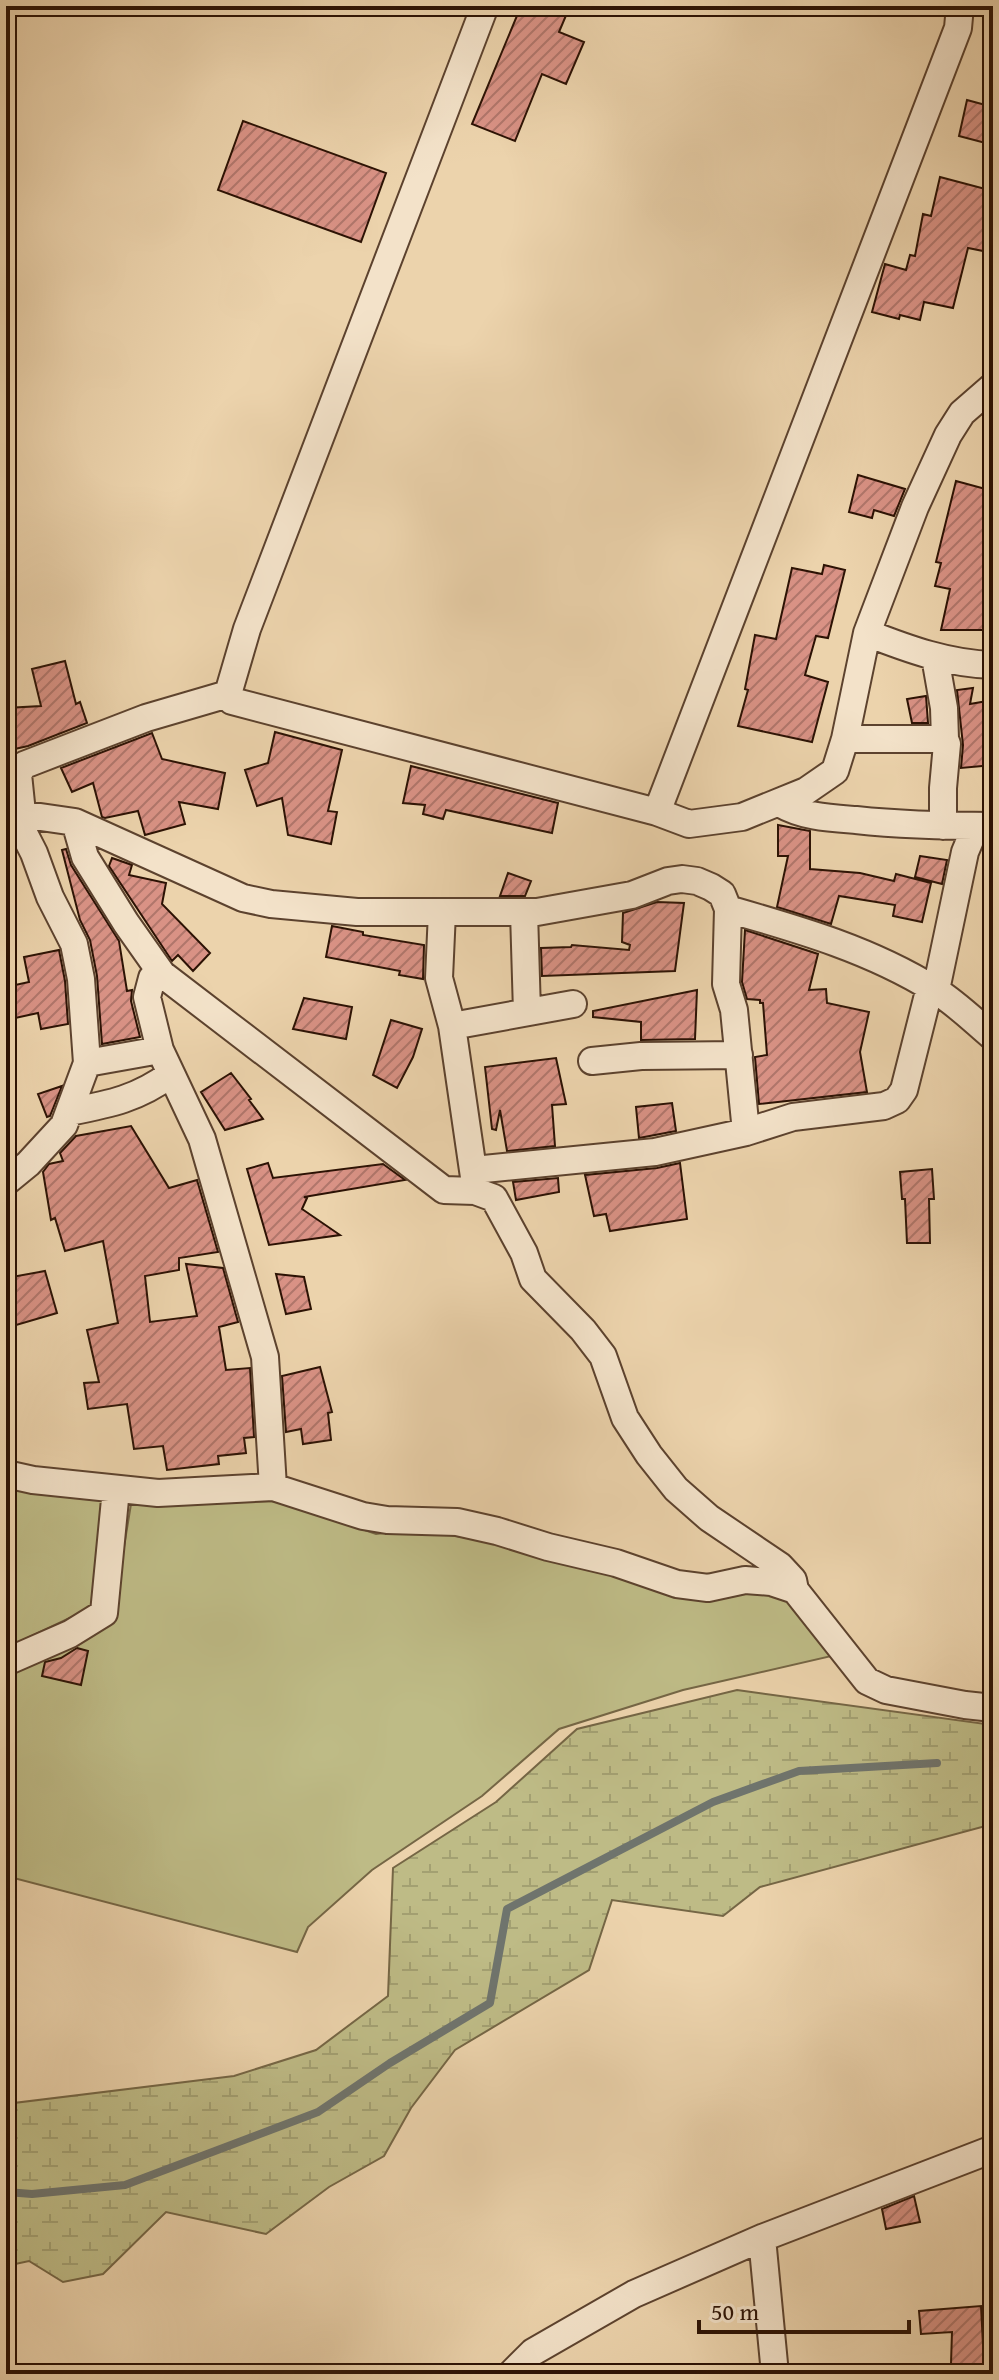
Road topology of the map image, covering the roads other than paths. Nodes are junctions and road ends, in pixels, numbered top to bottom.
1 (485, 6) edge
2 (960, 6) edge
3 (993, 386) edge
4 (867, 633) junction
5 (935, 657) junction
6 (993, 665) edge
7 (228, 694) junction
8 (845, 739) junction
9 (945, 739) junction
10 (779, 803) junction
11 (12, 809) edge
12 (657, 812) junction
13 (75, 822) junction
14 (943, 826) junction
15 (984, 826) edge
16 (728, 909) junction
17 (442, 912) junction
18 (524, 912) junction
19 (162, 974) junction
20 (933, 989) junction
21 (573, 1004) dead end
22 (527, 1012) junction
23 (452, 1026) junction
24 (993, 1037) edge
25 (160, 1050) junction
26 (739, 1055) junction
27 (592, 1061) dead end
28 (87, 1063) junction
29 (171, 1074) junction
30 (69, 1112) junction
31 (746, 1132) junction
32 (475, 1180) junction
33 (6, 1182) edge
34 (6, 1474) edge
35 (273, 1487) junction
36 (116, 1489) junction
37 (795, 1590) junction
38 (6, 1662) edge
39 (993, 1708) edge
40 (993, 2149) edge
41 (762, 2238) junction
42 (538, 2363) edge
43 (511, 2374) edge
44 (775, 2374) edge

1 - 7 street
2 - 12 street
3 - 4 street
4 - 5 street
4 - 8 street
5 - 6 street
5 - 9 street
7 - 11 street
7 - 12 street
8 - 9 street
8 - 10 street
9 - 14 street
10 - 12 street
10 - 14 street
11 - 13 street
11 - 28 street
13 - 17 street
13 - 19 street
14 - 15 street
15 - 20 street
16 - 18 street
16 - 20 street
16 - 26 street
17 - 18 street
17 - 23 street
18 - 22 street
19 - 25 street
19 - 32 street
20 - 24 street
20 - 31 street
21 - 22 street
22 - 23 street
23 - 32 street
25 - 28 street
25 - 29 street
26 - 27 street
26 - 31 street
28 - 30 street
29 - 30 street
29 - 35 street
30 - 33 street
31 - 32 street
32 - 37 street
34 - 36 street
35 - 36 street
35 - 37 street
36 - 38 street
37 - 39 street
40 - 41 street
41 - 42 street
41 - 44 street
42 - 43 street

